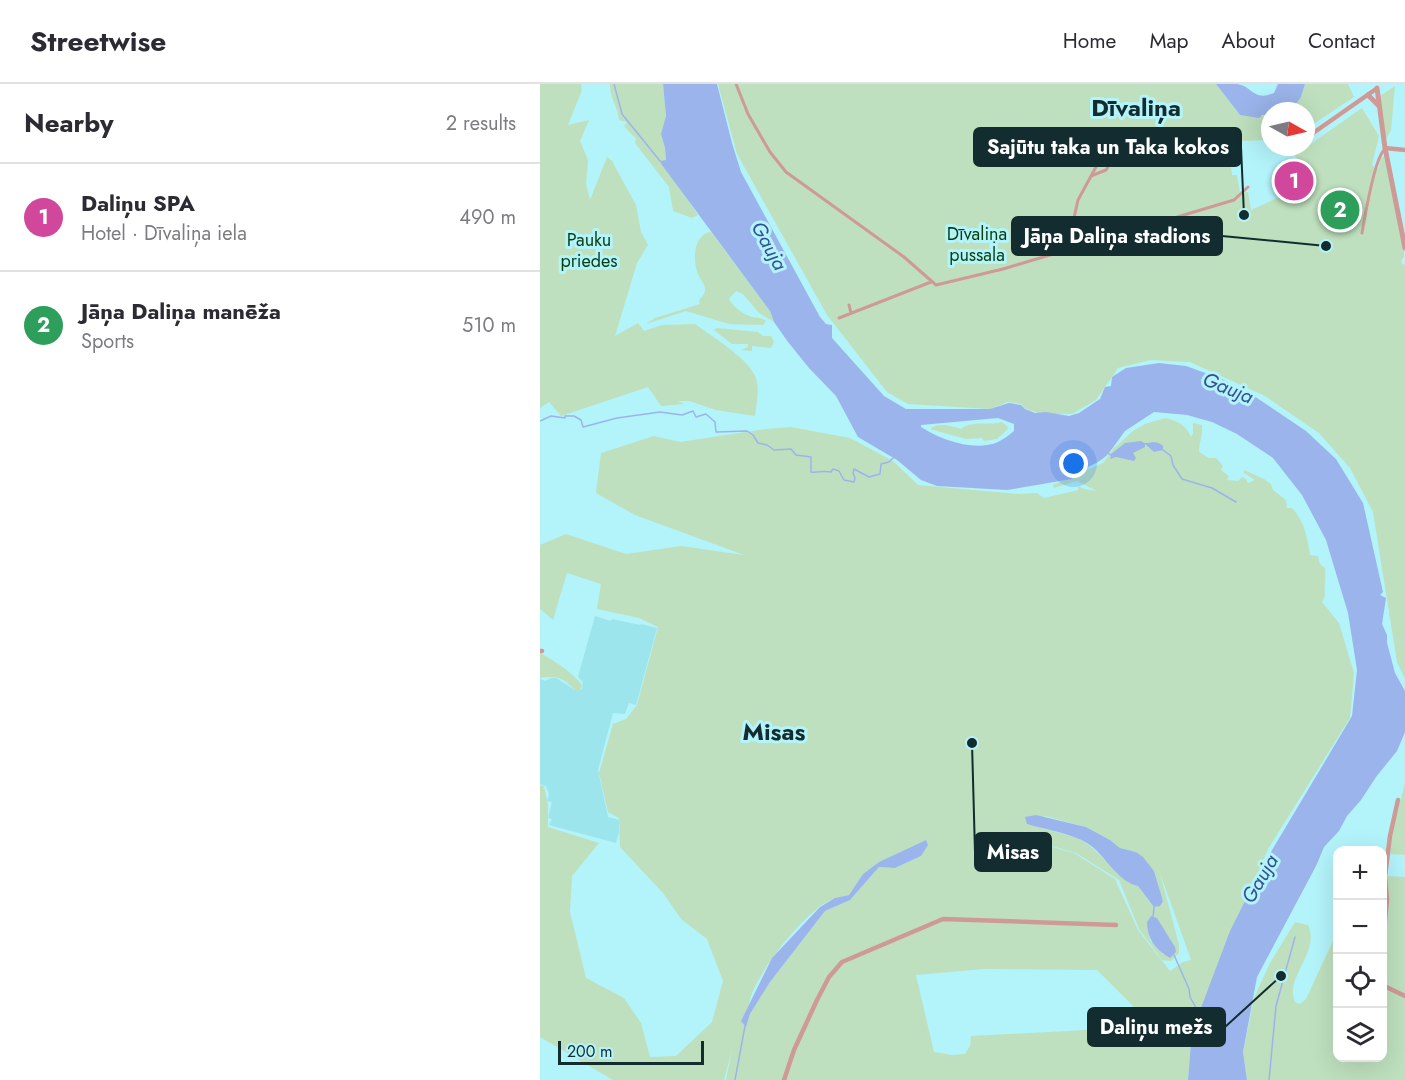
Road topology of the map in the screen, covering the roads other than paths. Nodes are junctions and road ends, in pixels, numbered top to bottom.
1 (736, 84) edge
2 (1383, 84) edge
3 (1376, 89) junction
4 (1368, 95) junction
5 (1379, 106) junction
6 (1315, 132) edge
7 (1385, 148) junction
8 (1405, 150) edge
9 (1091, 176) junction
10 (1248, 187) dead end
11 (1402, 220) edge
12 (1071, 232) junction
13 (1362, 233) dead end
14 (1075, 247) junction
15 (1405, 248) edge
16 (1067, 249) junction
17 (930, 282) junction
18 (849, 305) dead end
19 (851, 313) junction
20 (839, 318) dead end
21 (1398, 800) dead end
22 (1386, 900) edge
23 (1116, 925) dead end
24 (1387, 987) edge
25 (1405, 996) edge
26 (784, 1080) edge

1 - 17 street
2 - 3 street
3 - 4 street
3 - 5 street
4 - 5 street
4 - 6 street
5 - 7 street
7 - 8 street
7 - 11 street
7 - 13 street
9 - 9 street
9 - 12 street
10 - 14 street
11 - 15 street
12 - 14 street
12 - 16 street
14 - 16 street
16 - 17 street
17 - 19 street
18 - 19 street
19 - 20 street
21 - 22 street
23 - 26 street
24 - 25 street

